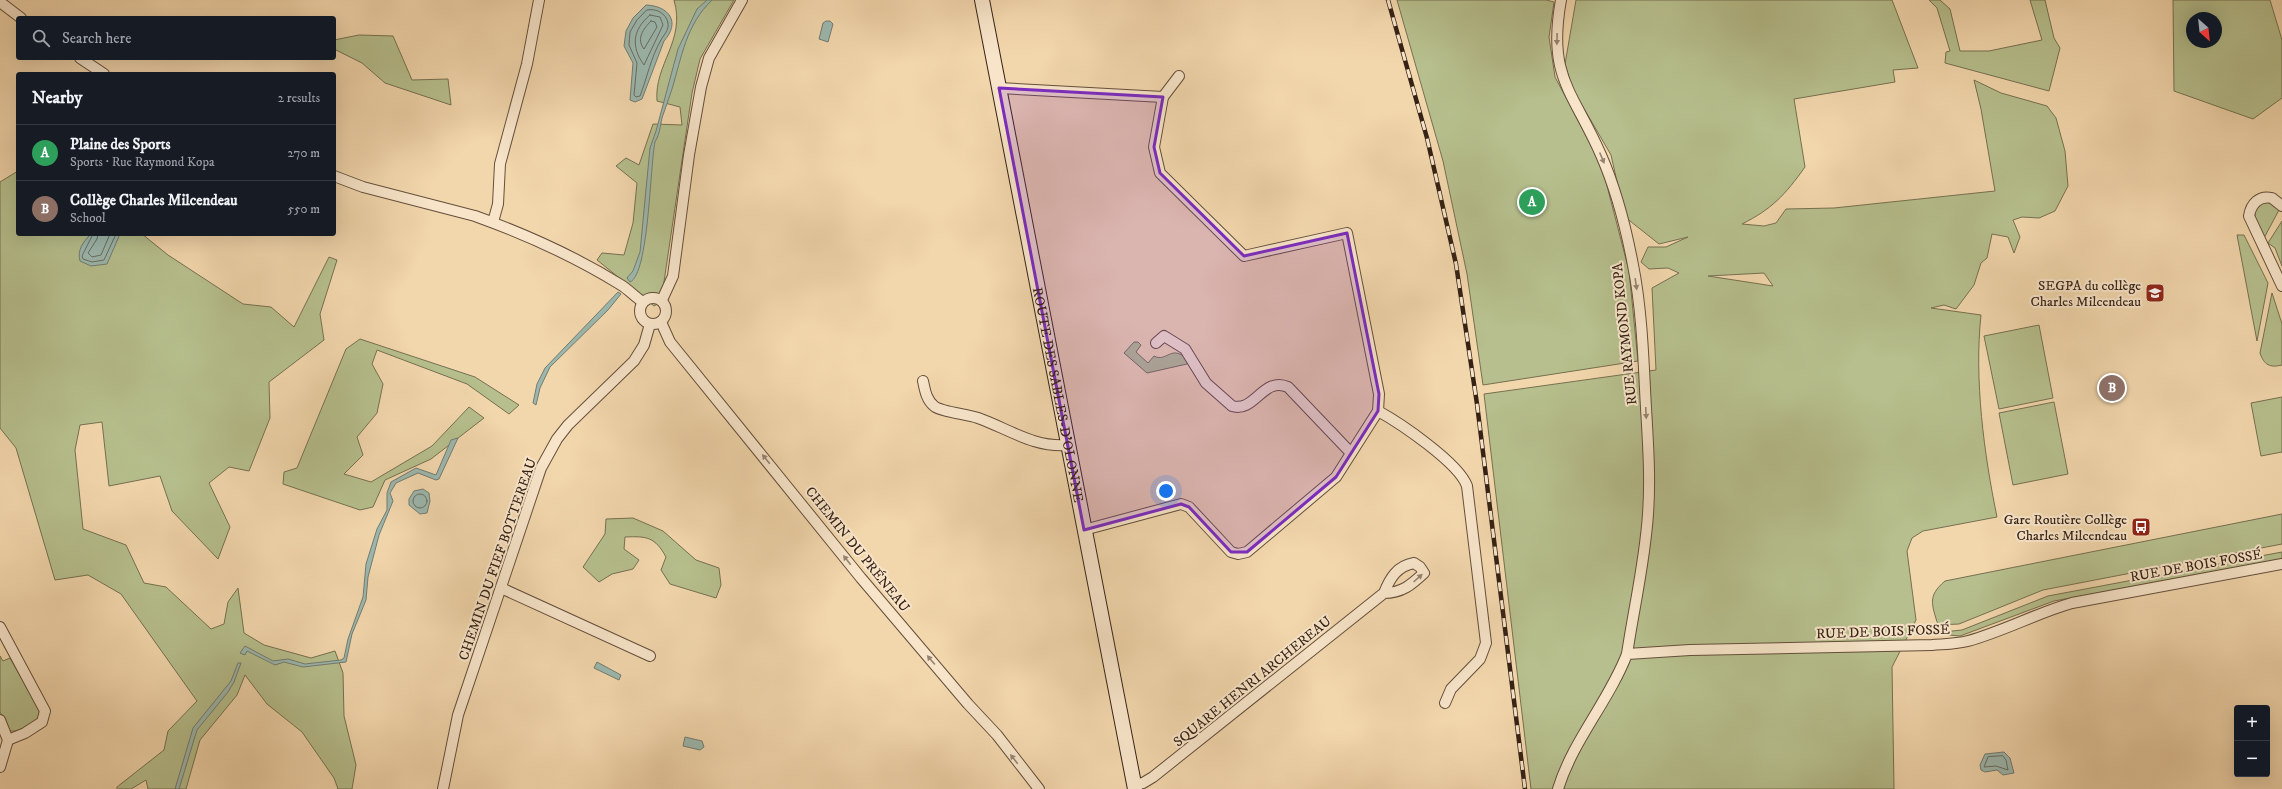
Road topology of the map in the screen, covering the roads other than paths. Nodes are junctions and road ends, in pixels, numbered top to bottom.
1 (539, 0) edge
2 (742, 0) edge
3 (982, 0) edge
4 (1561, 0) edge
5 (0, 2) edge
6 (18, 16) edge
7 (83, 60) edge
8 (101, 72) edge
9 (1179, 76) dead end
10 (999, 88) junction
11 (1163, 97) junction
12 (336, 177) edge
13 (2282, 206) edge
14 (493, 222) junction
15 (2282, 286) edge
16 (662, 300) junction
17 (643, 302) junction
18 (661, 322) junction
19 (650, 324) junction
20 (1156, 343) dead end
21 (923, 381) dead end
22 (1378, 411) junction
23 (1068, 445) junction
24 (1352, 452) junction
25 (1084, 530) junction
26 (2282, 564) edge
27 (501, 588) junction
28 (1384, 593) dead end
29 (0, 628) edge
30 (1627, 654) junction
31 (650, 656) dead end
32 (1445, 703) dead end
33 (0, 720) edge
34 (8, 740) junction
35 (0, 766) edge
36 (1135, 787) edge
37 (443, 789) edge
38 (1040, 789) edge
39 (1558, 789) edge

1 - 14 street
2 - 16 street
3 - 10 main road, ROUTE DES SABLES-D'OLONNE
4 -> 30 street, RUE RAYMOND KOPA
5 - 6 street
7 - 8 street
9 - 11 street
10 - 11 street
10 - 23 main road, ROUTE DES SABLES-D'OLONNE
11 - 22 street
12 - 14 street
13 - 15 street
14 - 17 street
16 - 17 street
16 - 18 street
17 - 19 street
18 - 19 street
38 -> 18 street, CHEMIN DU PRÉNEAU
19 - 27 street, CHEMIN DU FIEF BOTTEREAU
20 - 24 street
21 - 23 street
22 - 24 street
22 - 32 street
23 - 25 main road, ROUTE DES SABLES-D'OLONNE
24 - 25 street
25 - 36 main road, ROUTE DES SABLES-D'OLONNE
26 - 30 street, RUE DE BOIS FOSSÉ
27 - 31 street
27 - 37 street, CHEMIN DU FIEF BOTTEREAU
28 - 36 street, SQUARE HENRI ARCHEREAU
29 - 34 street
30 - 39 street
33 - 34 street
34 - 35 street

